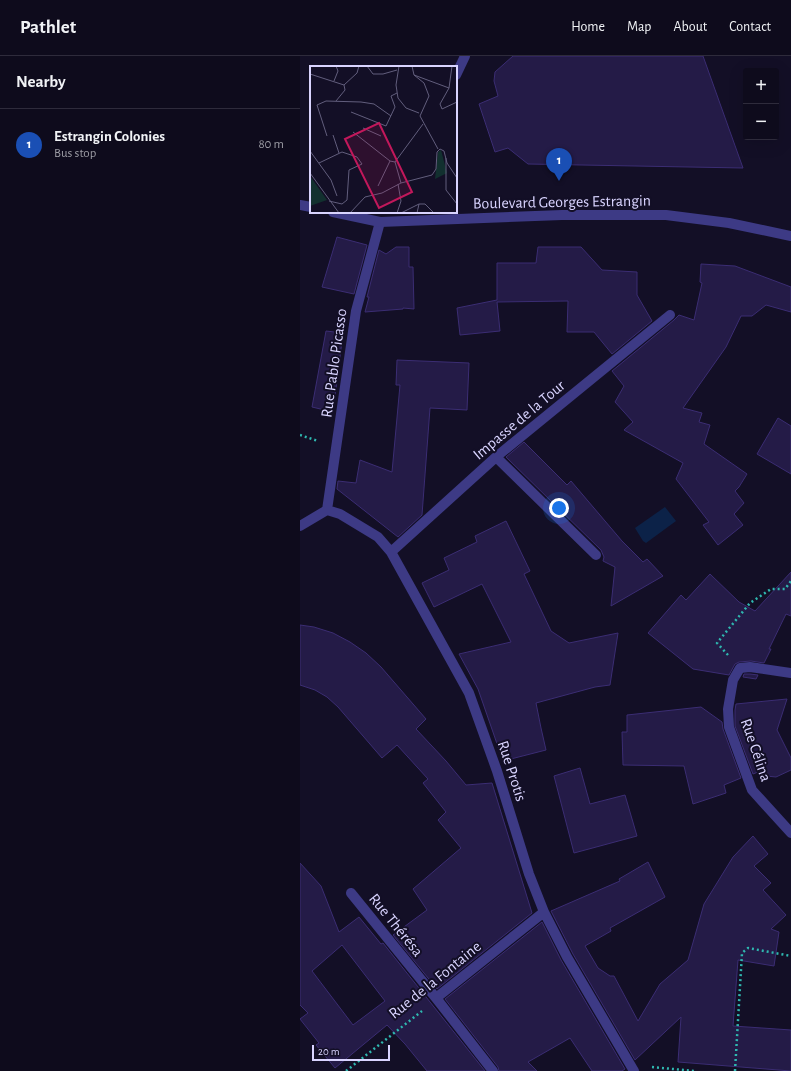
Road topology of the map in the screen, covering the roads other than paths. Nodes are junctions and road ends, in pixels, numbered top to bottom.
1 (465, 56) edge
2 (457, 73) edge
3 (300, 205) edge
4 (310, 207) edge
5 (338, 213) edge
6 (422, 217) edge
7 (380, 222) junction
8 (791, 236) edge
9 (670, 314) dead end
10 (496, 457) junction
11 (327, 510) junction
12 (300, 526) edge
13 (391, 552) junction
14 (596, 555) dead end
15 (791, 672) edge
16 (791, 833) edge
17 (351, 893) dead end
18 (544, 912) junction
19 (436, 998) junction
20 (633, 1068) edge
21 (493, 1071) edge

1 - 2 street
3 - 4 street
5 - 7 street, Boulevard Georges Estrangin
6 - 7 street, Boulevard Georges Estrangin
6 - 8 street, Boulevard Georges Estrangin
7 - 11 street, Rue Pablo Picasso
9 - 10 street, Impasse de la Tour
10 - 13 street, Impasse de la Tour
10 - 14 street
11 - 12 street
11 - 13 street, Rue Protis
13 - 18 street, Rue Protis
15 - 16 street, Rue Célina
17 - 19 street, Rue Thérésa
18 - 19 street, Rue de la Fontaine
18 - 20 street, Rue Protis
19 - 21 street, Rue Thérésa

